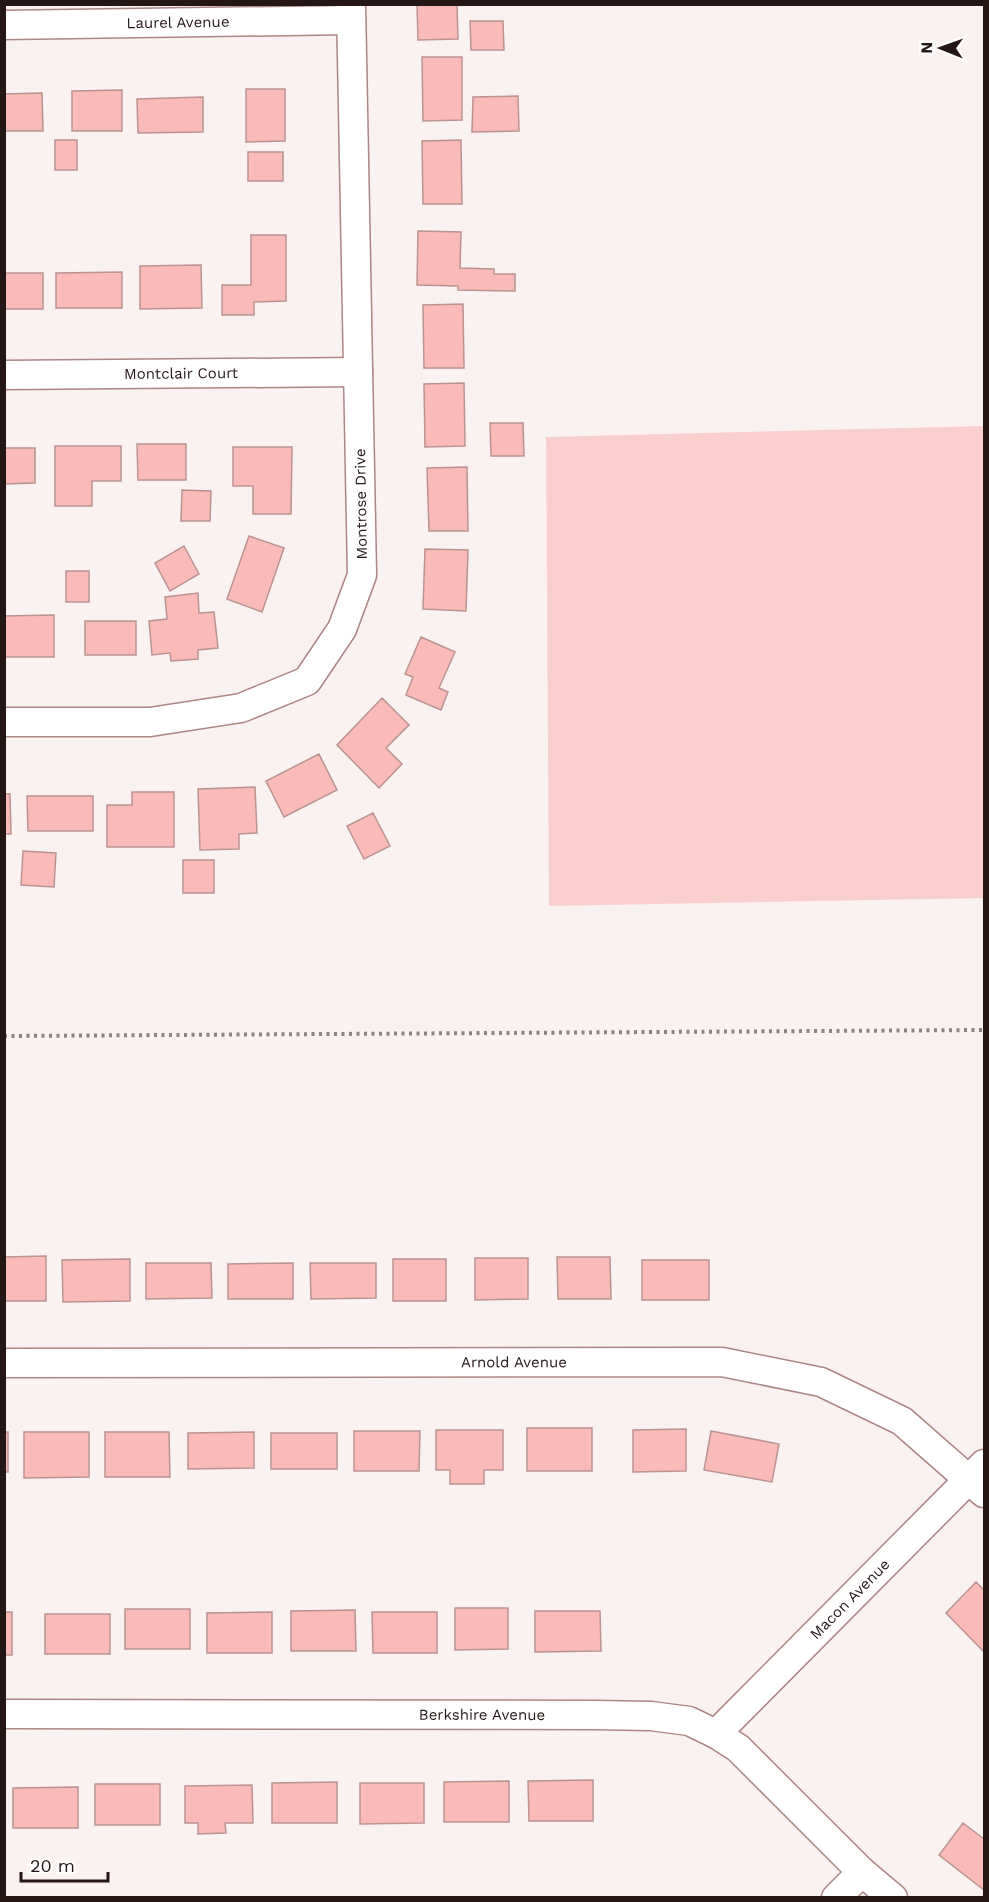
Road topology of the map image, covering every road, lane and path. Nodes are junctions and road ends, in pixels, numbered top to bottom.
1 (351, 12) edge
2 (4, 25) edge
3 (357, 372) junction
4 (4, 375) edge
5 (4, 722) edge
6 (984, 1030) edge
7 (4, 1035) edge
8 (4, 1363) edge
9 (979, 1478) edge
10 (4, 1714) edge
11 (716, 1734) junction
12 (862, 1872) junction
13 (836, 1898) edge
14 (893, 1898) edge

1 - 2 street, Laurel Avenue
1 - 3 street, Montrose Drive
3 - 4 street, Montclair Court
3 - 5 street, Montrose Drive
6 - 7 path
8 - 9 street, Arnold Avenue
9 - 11 street, Macon Avenue
10 - 11 street, Berkshire Avenue
11 - 12 street, Berkshire Avenue
12 - 13 street
12 - 14 street, Berkshire Avenue

